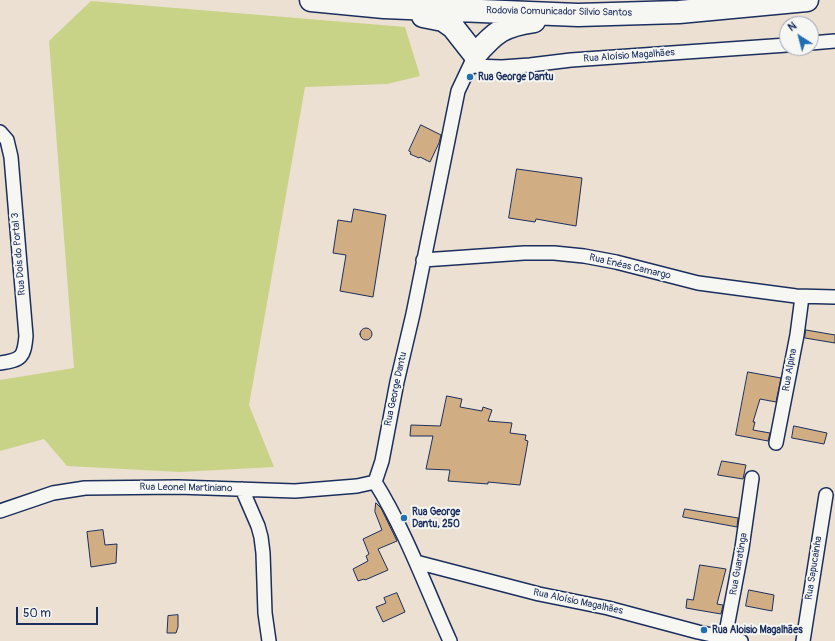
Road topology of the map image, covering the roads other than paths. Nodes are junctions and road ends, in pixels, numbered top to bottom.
1 (311, 0) edge
2 (807, 0) edge
3 (384, 7) junction
4 (578, 15) junction
5 (835, 41) edge
6 (819, 42) edge
7 (779, 46) edge
8 (473, 60) junction
9 (0, 132) edge
10 (424, 260) junction
11 (802, 297) junction
12 (835, 297) edge
13 (0, 363) edge
14 (776, 443) dead end
15 (375, 482) junction
16 (751, 484) dead end
17 (242, 489) junction
18 (826, 495) dead end
19 (0, 510) edge
20 (416, 562) junction
21 (725, 638) junction
22 (269, 641) edge
23 (450, 641) edge
24 (741, 641) edge
25 (803, 641) edge

1 - 3 highway, Rodovia Comunicador Silvio Santos
2 - 4 highway, Rodovia Comunicador Silvio Santos
3 - 4 highway, Rodovia Comunicador Silvio Santos
3 - 8 highway
4 - 8 highway
5 - 6 street
7 - 8 street, Rua Aloísio Magalhães
8 - 10 street, Rua George Dantu
9 - 13 street, Rua Dois do Portal 3
10 - 11 street, Rua Enéas Camargo
10 - 15 street, Rua George Dantu
11 - 12 street, Rua Enéas Camargo
11 - 14 street, Rua Alpina
15 - 17 street, Rua Leonel Martiniano
15 - 20 street
16 - 21 street, Rua Guaratinga
17 - 19 street, Rua Leonel Martiniano
17 - 22 street
18 - 25 street, Rua Sapucainha
20 - 21 street, Rua Aloísio Magalhães
20 - 23 street
21 - 24 street, Rua Aloísio Magalhães

